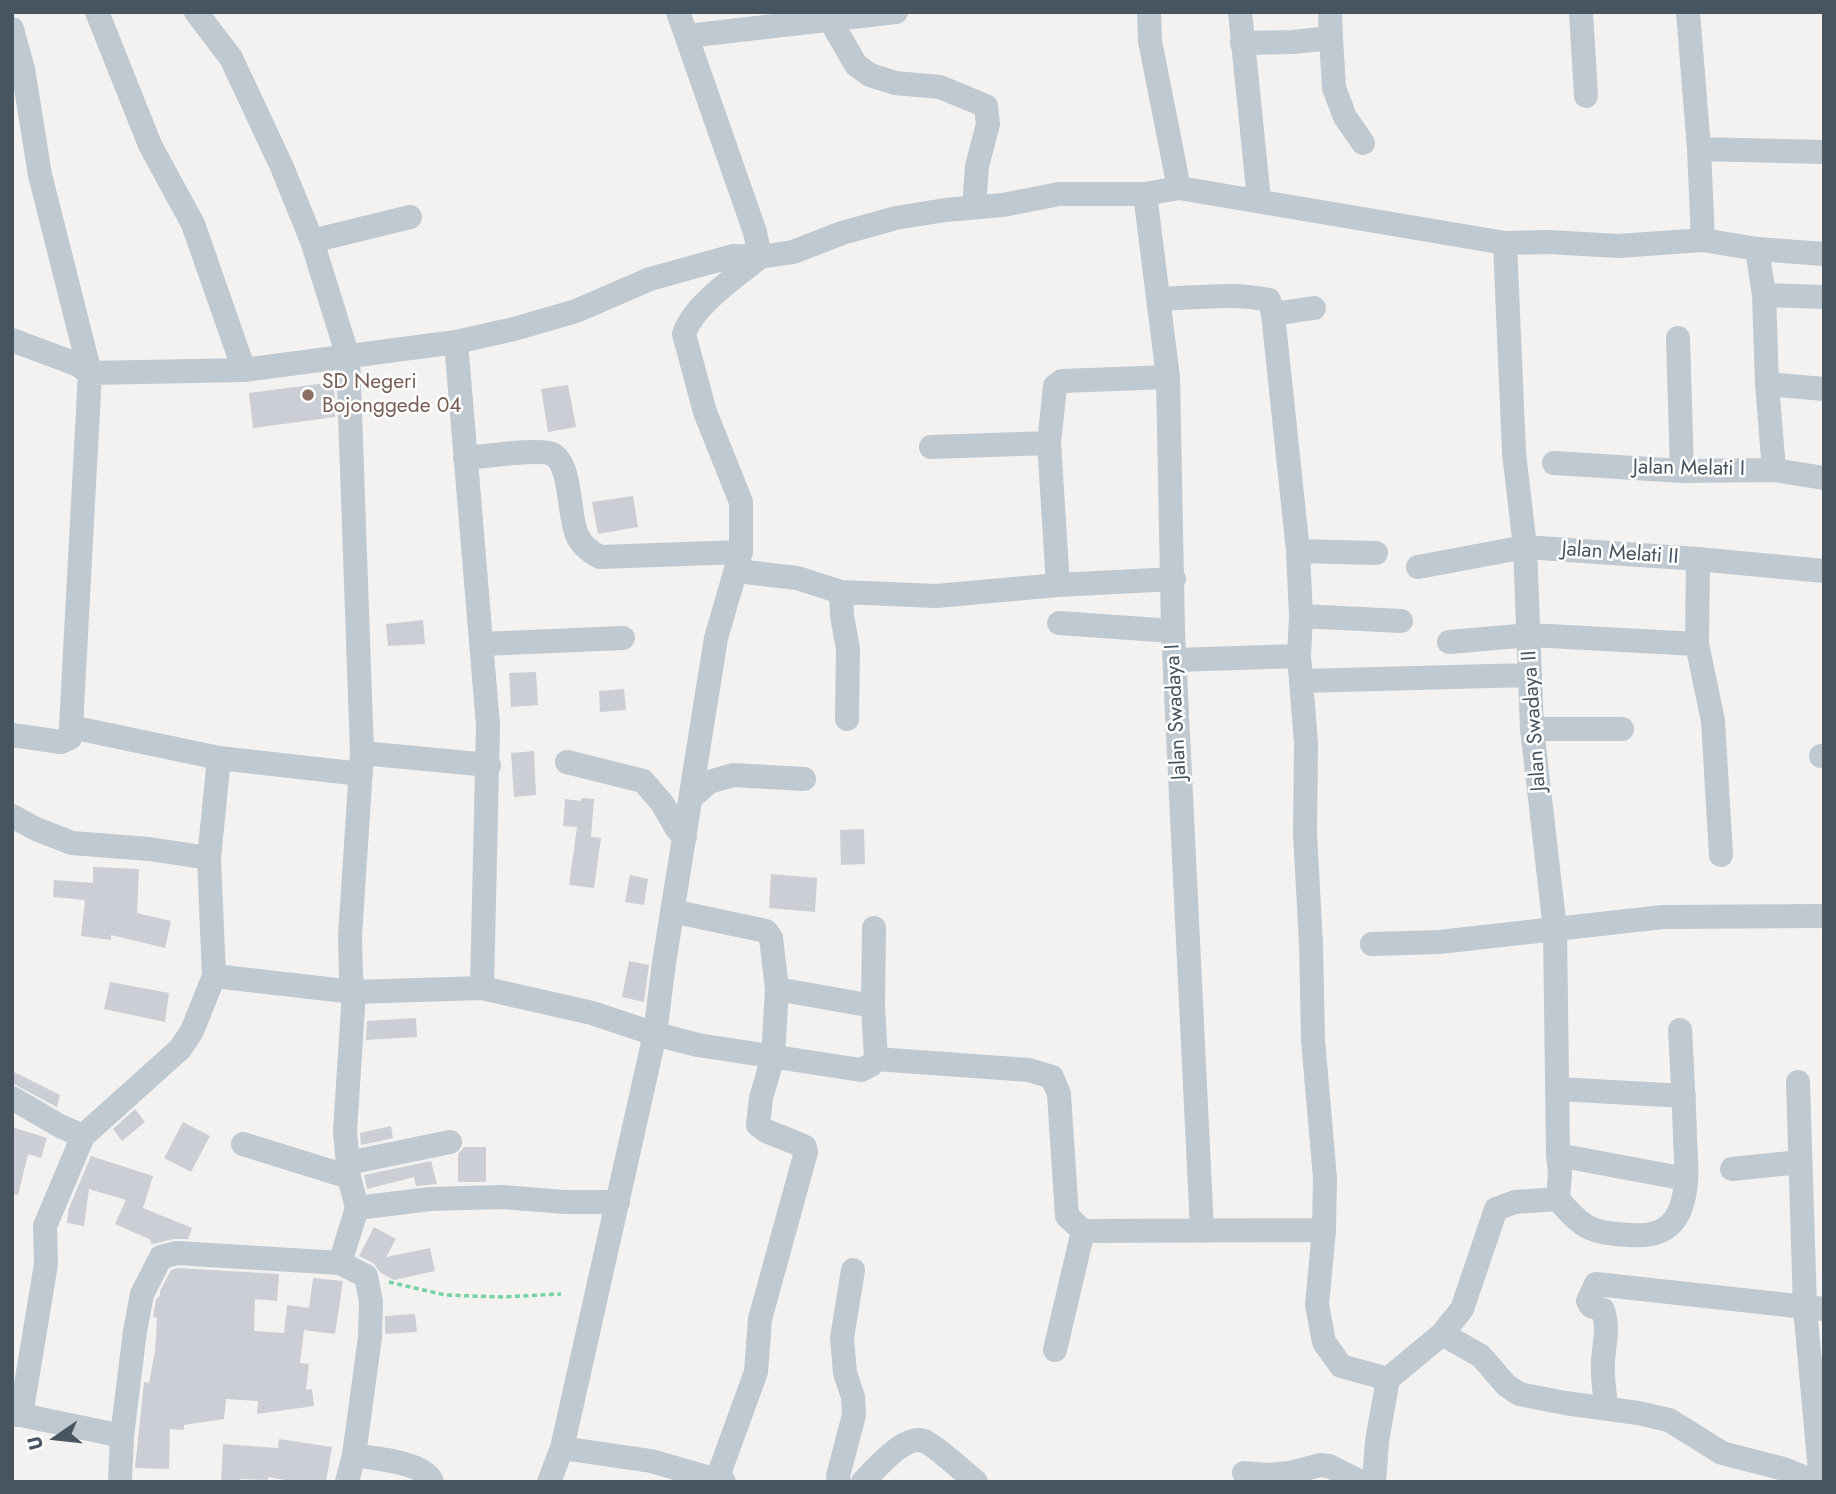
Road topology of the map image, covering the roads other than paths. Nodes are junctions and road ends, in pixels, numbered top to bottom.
1 (97, 12) edge
2 (196, 12) edge
3 (678, 12) edge
4 (896, 12) edge
5 (1149, 12) edge
6 (1240, 12) edge
7 (1330, 12) edge
8 (1581, 12) edge
9 (1688, 12) edge
10 (830, 20) junction
11 (12, 29) edge
12 (687, 36) junction
13 (1331, 38) junction
14 (1241, 43) junction
15 (1586, 96) dead end
16 (1363, 143) dead end
17 (1699, 149) junction
18 (1824, 152) edge
19 (1179, 188) junction
20 (1145, 194) junction
21 (1259, 200) junction
22 (974, 206) junction
23 (410, 217) dead end
24 (1703, 240) junction
25 (312, 241) junction
26 (1505, 243) junction
27 (1757, 249) junction
28 (1824, 254) edge
29 (760, 257) junction
30 (1764, 295) junction
31 (1824, 297) edge
32 (1158, 299) junction
33 (1314, 308) dead end
34 (1273, 314) junction
35 (1678, 338) dead end
36 (12, 340) edge
37 (456, 342) junction
38 (348, 357) junction
39 (244, 370) junction
40 (90, 373) junction
41 (1168, 377) junction
42 (1767, 384) junction
43 (1824, 389) edge
44 (1049, 443) junction
45 (931, 447) dead end
46 (466, 458) junction
47 (1555, 463) dead end
48 (1774, 470) junction
49 (1682, 471) junction
50 (1824, 478) edge
51 (1525, 547) junction
52 (1298, 551) junction
53 (1376, 553) dead end
54 (1698, 559) junction
55 (739, 562) junction
56 (1418, 567) dead end
57 (1824, 572) edge
58 (1174, 579) junction
59 (1058, 585) junction
60 (841, 592) junction
61 (1301, 616) junction
62 (1401, 621) dead end
63 (1059, 623) dead end
64 (1173, 631) junction
65 (1530, 635) junction
66 (623, 638) dead end
67 (1449, 642) dead end
68 (482, 644) junction
69 (1697, 644) junction
70 (1299, 656) junction
71 (1175, 660) junction
72 (1529, 675) junction
73 (1302, 681) junction
74 (847, 719) dead end
75 (71, 727) junction
76 (1532, 729) junction
77 (1622, 729) dead end
78 (12, 735) edge
79 (219, 758) junction
80 (567, 762) dead end
81 (362, 763) junction
82 (489, 765) junction
83 (804, 779) dead end
84 (692, 797) junction
85 (12, 816) edge
86 (685, 837) junction
87 (1721, 855) dead end
88 (209, 858) junction
89 (673, 911) junction
90 (1824, 916) edge
91 (874, 928) dead end
92 (1555, 929) junction
93 (1372, 944) dead end
94 (214, 976) junction
95 (482, 988) junction
96 (777, 989) junction
97 (354, 992) junction
98 (873, 1006) junction
99 (1680, 1031) dead end
100 (655, 1034) junction
101 (773, 1058) junction
102 (876, 1059) junction
103 (1798, 1082) dead end
104 (1558, 1089) junction
105 (1684, 1096) junction
106 (12, 1098) edge
107 (83, 1136) junction
108 (450, 1142) dead end
109 (243, 1144) dead end
110 (1558, 1155) junction
111 (1800, 1162) junction
112 (1732, 1169) dead end
113 (349, 1170) junction
114 (1686, 1179) junction
115 (1558, 1199) junction
116 (618, 1202) junction
117 (357, 1208) junction
118 (1083, 1230) junction
119 (1202, 1230) junction
120 (1324, 1230) junction
121 (340, 1264) junction
122 (853, 1270) dead end
123 (1814, 1309) edge
124 (1442, 1334) junction
125 (1055, 1350) dead end
126 (1388, 1379) junction
127 (1606, 1408) junction
128 (17, 1415) edge
129 (122, 1436) junction
130 (562, 1448) junction
131 (354, 1455) junction
132 (650, 1471) edge
133 (1244, 1473) dead end
134 (719, 1481) edge
135 (120, 1482) edge
136 (347, 1482) edge
137 (432, 1482) edge
138 (549, 1482) edge
139 (839, 1482) edge
140 (863, 1482) edge
141 (976, 1482) edge
142 (1361, 1482) edge
143 (1374, 1482) edge
144 (1815, 1482) edge
145 (1821, 1482) edge

1 - 39 street
2 - 25 street
3 - 12 street
4 - 10 street
5 - 19 street
6 - 14 street
7 - 13 street
8 - 15 street
9 - 17 street
10 - 12 street
10 - 22 street
11 - 40 street
12 - 29 street
13 - 14 street
13 - 16 street
14 - 21 street
17 - 18 street
17 - 24 street
19 - 20 street
19 - 21 street
20 - 22 street
20 - 32 street, Jalan Swadaya I
21 - 26 street
22 - 29 street
23 - 25 street
24 - 26 street
24 - 27 street
25 - 38 street
26 - 51 street, Jalan Swadaya II
27 - 28 street
27 - 30 street
29 - 37 street
29 - 55 street
30 - 31 street
30 - 42 street
32 - 34 street
32 - 41 street, Jalan Swadaya I
33 - 34 street
34 - 52 street
35 - 49 street
36 - 40 street
37 - 38 street
37 - 46 street
38 - 39 street
38 - 81 street
39 - 40 street
40 - 75 street
41 - 44 street
41 - 58 street, Jalan Swadaya I
42 - 43 street
42 - 48 street
44 - 45 street
44 - 59 street
46 - 55 street
46 - 68 street
47 - 49 street, Jalan Melati I
48 - 49 street, Jalan Melati I
48 - 50 street, Jalan Melati I
51 - 54 street, Jalan Melati II
51 - 56 street, Jalan Melati II
51 - 65 street, Jalan Swadaya II
52 - 53 street
52 - 61 street
54 - 57 street, Jalan Melati II
54 - 69 street
55 - 60 street
55 - 84 street
58 - 59 street
58 - 64 street, Jalan Swadaya I
59 - 60 street
60 - 74 street
61 - 62 street
61 - 70 street
63 - 64 street
64 - 71 street, Jalan Swadaya I
65 - 67 street
65 - 69 street
65 - 72 street, Jalan Swadaya II
66 - 68 street
68 - 82 street
69 - 87 street
70 - 71 street
70 - 73 street
71 - 119 street, Jalan Swadaya I
72 - 73 street
72 - 76 street, Jalan Swadaya II
73 - 120 street
75 - 78 street
75 - 79 street
76 - 77 street
76 - 92 street, Jalan Swadaya II
79 - 81 street
79 - 88 street
80 - 86 street
81 - 82 street
81 - 97 street
82 - 95 street
83 - 84 street
84 - 86 street
85 - 88 street
86 - 89 street
88 - 94 street
89 - 96 street
89 - 100 street
90 - 92 street
91 - 98 street
92 - 93 street
92 - 104 street, Jalan Swadaya II
94 - 97 street
94 - 107 street
95 - 97 street
95 - 100 street
96 - 98 street
96 - 101 street
97 - 113 street
98 - 102 street
99 - 105 street
100 - 101 street
100 - 116 street
101 - 102 street
101 - 134 street
102 - 118 street
103 - 111 street
104 - 105 street
104 - 110 street, Jalan Swadaya II
105 - 114 street
106 - 107 street
107 - 128 street
108 - 113 street
109 - 113 street
110 - 114 street
110 - 115 street, Jalan Swadaya II
111 - 112 street
111 - 123 street
113 - 117 street
114 - 115 street
115 - 124 street
116 - 117 street
116 - 130 street
117 - 121 street
118 - 119 street
118 - 125 street
119 - 120 street
120 - 126 street
121 - 129 street
121 - 131 street
122 - 139 street
123 - 127 street
123 - 145 street
124 - 126 street
124 - 127 street
126 - 143 street
127 - 144 street
128 - 129 street
129 - 135 street
130 - 132 street
130 - 138 street
131 - 136 street
131 - 137 street
132 - 134 street
133 - 142 street
140 - 141 street

